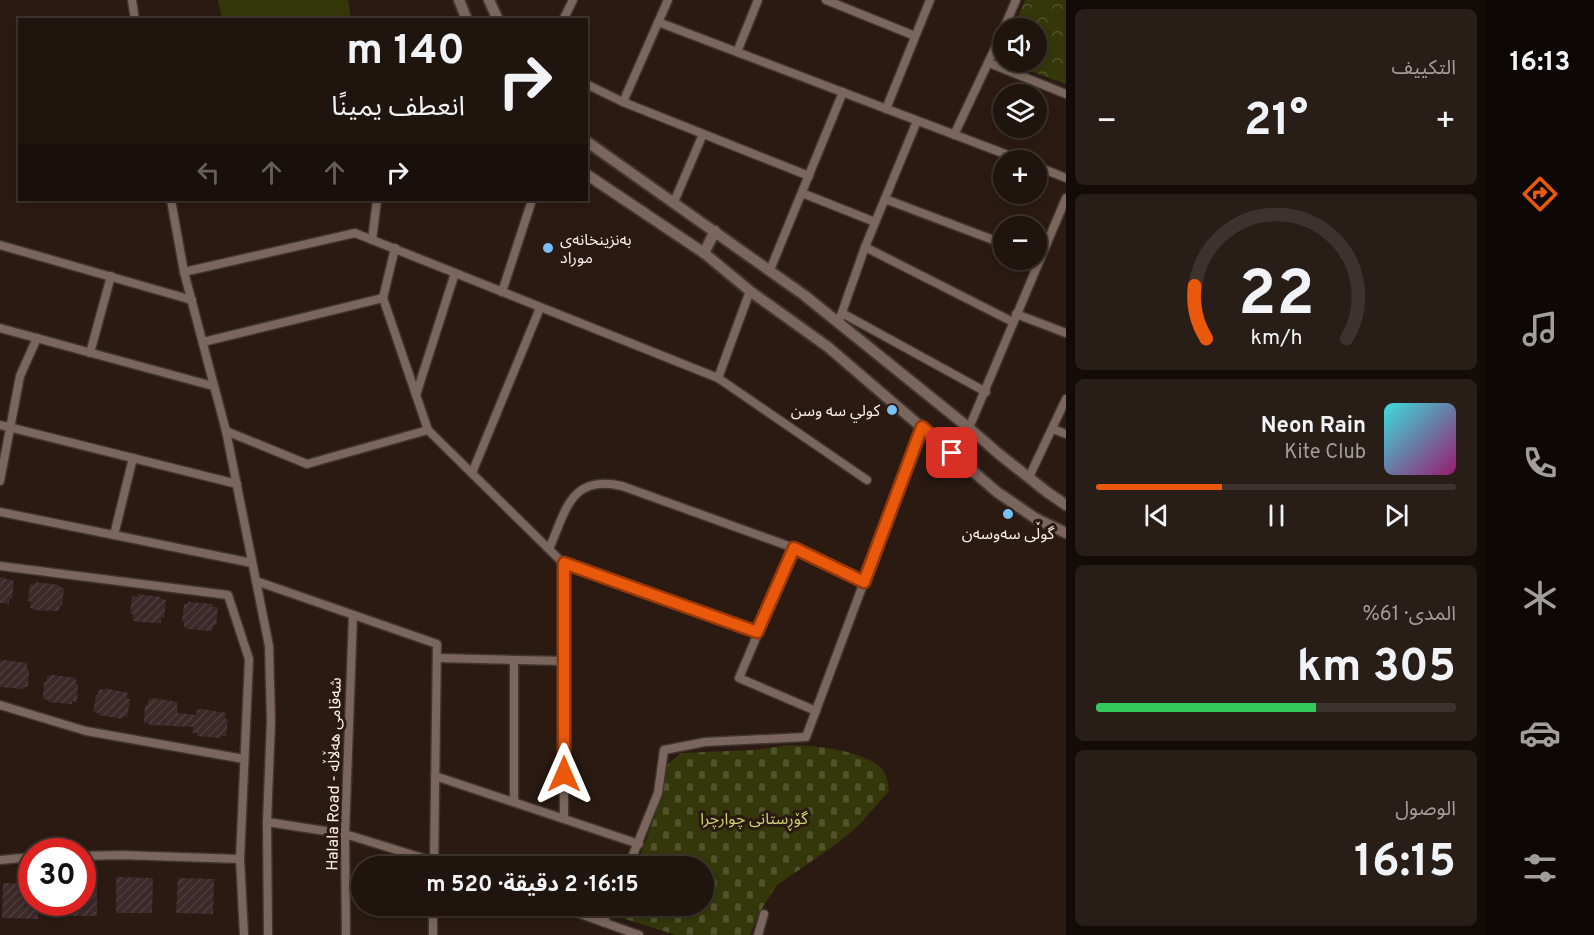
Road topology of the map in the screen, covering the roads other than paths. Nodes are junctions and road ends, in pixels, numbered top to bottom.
1 (132, 0) edge
2 (459, 0) edge
3 (489, 0) edge
4 (573, 0) edge
5 (668, 0) edge
6 (758, 0) edge
7 (826, 0) edge
8 (930, 0) edge
9 (1016, 0) edge
10 (846, 4) edge
11 (135, 18) edge
12 (466, 18) edge
13 (497, 18) edge
14 (564, 18) edge
15 (1009, 18) edge
16 (658, 22) junction
17 (915, 36) junction
18 (737, 52) junction
19 (993, 54) edge
20 (989, 63) junction
21 (588, 85) edge
22 (843, 92) junction
23 (1066, 94) edge
24 (623, 102) junction
25 (886, 109) junction
26 (917, 121) junction
27 (703, 134) junction
28 (954, 135) junction
29 (588, 142) edge
30 (994, 150) edge
31 (1047, 170) edge
32 (588, 175) edge
33 (809, 176) junction
34 (1066, 178) edge
35 (802, 193) junction
36 (1066, 198) edge
37 (885, 199) junction
38 (171, 201) edge
39 (377, 201) edge
40 (532, 201) edge
41 (674, 202) junction
42 (875, 222) junction
43 (715, 231) junction
44 (1047, 238) edge
45 (372, 240) junction
46 (993, 240) edge
47 (0, 245) edge
48 (865, 247) junction
49 (395, 248) junction
50 (704, 253) junction
51 (770, 270) junction
52 (1033, 270) edge
53 (184, 272) junction
54 (455, 273) junction
55 (111, 276) junction
56 (750, 291) junction
57 (502, 292) junction
58 (383, 298) junction
59 (192, 300) junction
60 (540, 308) junction
61 (841, 317) junction
62 (1014, 318) junction
63 (0, 328) edge
64 (1066, 333) edge
65 (37, 338) junction
66 (203, 342) junction
67 (90, 353) junction
68 (718, 378) junction
69 (213, 386) junction
70 (986, 392) junction
71 (416, 395) junction
72 (1066, 399) edge
73 (0, 424) edge
74 (922, 427) junction
75 (11, 428) junction
76 (969, 428) junction
77 (1053, 429) junction
78 (428, 430) junction
79 (226, 431) junction
80 (1066, 434) edge
81 (133, 458) junction
82 (472, 473) junction
83 (1029, 477) junction
84 (867, 480) dead end
85 (0, 481) edge
86 (237, 484) junction
87 (1066, 505) edge
88 (0, 512) edge
89 (1066, 533) edge
90 (114, 535) junction
91 (794, 548) junction
92 (549, 549) junction
93 (252, 563) junction
94 (564, 563) junction
95 (0, 566) edge
96 (256, 581) junction
97 (864, 582) junction
98 (353, 615) junction
99 (757, 632) junction
100 (437, 658) junction
101 (514, 660) junction
102 (563, 661) junction
103 (0, 705) edge
104 (816, 711) junction
105 (244, 759) junction
106 (435, 776) junction
107 (514, 802) junction
108 (564, 819) junction
109 (267, 822) junction
110 (345, 834) junction
111 (639, 844) junction
112 (96, 856) edge
113 (410, 856) edge
114 (434, 856) edge
115 (633, 856) edge
116 (18, 858) edge
117 (240, 859) junction
118 (0, 860) edge
119 (764, 914) dead end
120 (434, 916) edge
121 (586, 916) edge
122 (606, 916) edge
123 (603, 922) junction
124 (243, 935) edge
125 (268, 935) edge
126 (346, 935) edge
127 (433, 935) edge
128 (639, 935) edge
129 (758, 935) edge

1 - 11 street
2 - 12 street
3 - 13 street
4 - 14 street
5 - 16 street
6 - 18 street
7 - 10 street
8 - 17 street
9 - 15 street
10 - 17 street
16 - 18 street
16 - 24 street
17 - 25 street
18 - 22 street
19 - 20 street
20 - 23 street
20 - 28 street
21 - 24 street
22 - 25 street
22 - 33 street
24 - 27 street
25 - 26 street
26 - 28 street
26 - 37 street
27 - 33 street
27 - 41 street
28 - 30 street
29 - 41 street
31 - 34 street
32 - 50 street
33 - 35 street
35 - 42 street
35 - 51 street
36 - 44 street
37 - 42 street
37 - 46 street
38 - 53 street
39 - 45 street
40 - 57 street
41 - 43 street
42 - 48 street
43 - 50 street
43 - 51 street
45 - 49 street
45 - 53 street
47 - 55 street
48 - 61 street
48 - 62 street
49 - 54 street
49 - 58 street
50 - 56 street
51 - 61 street
52 - 62 street
53 - 59 street
54 - 57 street
54 - 71 street
55 - 59 street
55 - 67 street
56 - 68 street
56 - 74 street
57 - 60 street
58 - 66 street
58 - 71 street
59 - 66 street
60 - 68 street
60 - 82 street
61 - 70 street
61 - 76 street
62 - 64 street
62 - 70 street
63 - 65 street
65 - 67 street
65 - 75 street
66 - 69 street
67 - 69 street
68 - 84 street
69 - 79 street
70 - 76 street
71 - 78 street
72 - 77 street
73 - 75 street
74 - 89 street
74 - 97 street
75 - 81 street
75 - 85 street
76 - 83 street
77 - 80 street
77 - 83 street
78 - 79 street
78 - 82 street
79 - 86 street
81 - 86 street
81 - 90 street
82 - 92 street
83 - 87 street
86 - 93 street
88 - 90 street
90 - 93 street
91 - 92 street
91 - 97 street
91 - 99 street
92 - 94 street
93 - 96 street
94 - 99 street
94 - 102 street
95 - 105 street
96 - 98 street
96 - 109 street
97 - 104 street
98 - 100 street
98 - 110 street, Halala Road - شەقامی هەڵاڵە
99 - 104 street
100 - 101 street
100 - 106 street
101 - 102 street
101 - 107 street
102 - 108 street
103 - 105 street
104 - 111 street
105 - 117 street
106 - 107 street
106 - 114 street
107 - 108 street
108 - 111 street
109 - 110 street
109 - 125 street
110 - 113 street
110 - 126 street, Halala Road - شەقامی هەڵاڵە
111 - 115 street
112 - 117 street
116 - 118 street
117 - 124 street
119 - 129 street
120 - 127 street
121 - 123 street
122 - 123 street
123 - 128 street

